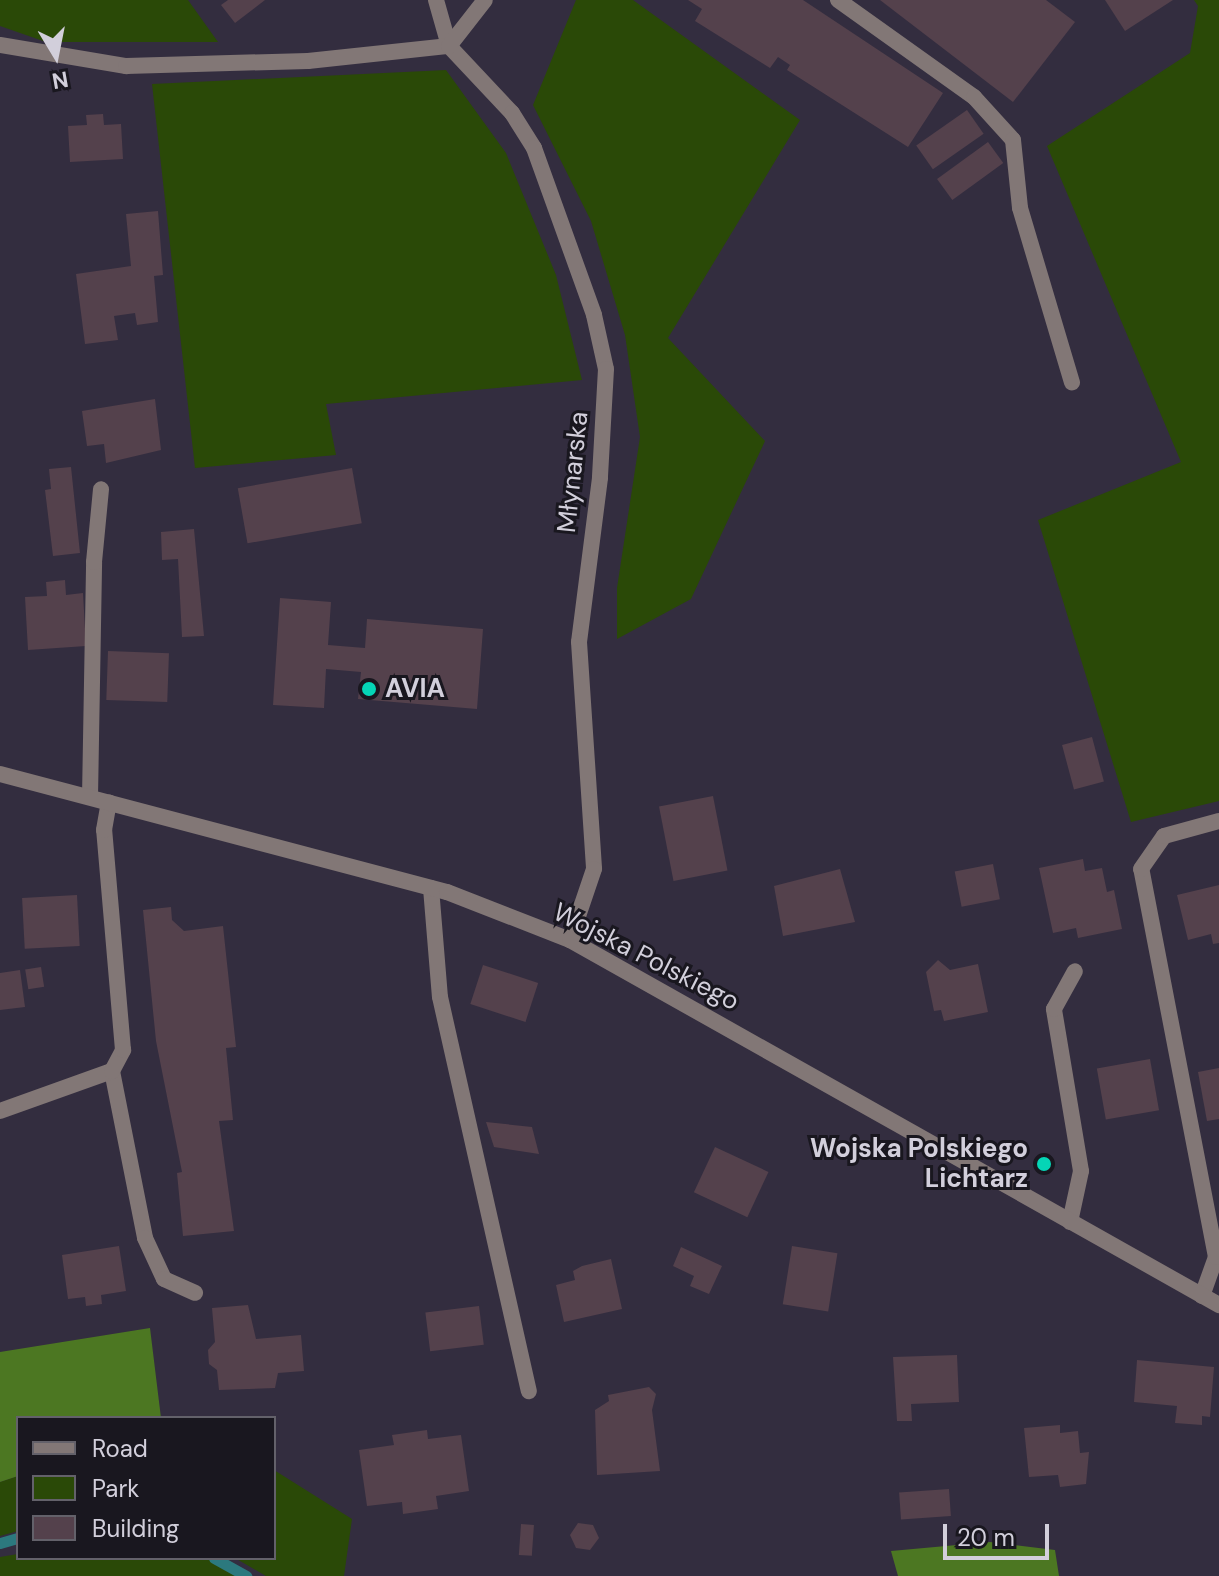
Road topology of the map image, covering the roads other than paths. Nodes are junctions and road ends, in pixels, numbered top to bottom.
1 (436, 0) edge
2 (485, 0) edge
3 (838, 0) edge
4 (0, 45) edge
5 (449, 46) junction
6 (1072, 382) dead end
7 (101, 489) dead end
8 (0, 774) edge
9 (90, 797) junction
10 (109, 802) junction
11 (1219, 821) edge
12 (431, 888) junction
13 (570, 940) junction
14 (1075, 971) dead end
15 (112, 1071) junction
16 (0, 1111) edge
17 (1070, 1222) junction
18 (195, 1293) dead end
19 (1202, 1296) junction
20 (1219, 1305) edge
21 (529, 1391) dead end

1 - 5 street, Młynarska
2 - 5 street
3 - 6 street
4 - 5 street
5 - 13 street, Młynarska
7 - 9 street
8 - 9 street, Wojska Polskiego
9 - 10 street, Wojska Polskiego
10 - 12 street, Wojska Polskiego
10 - 15 street
11 - 19 street
12 - 13 street, Wojska Polskiego
12 - 21 street
13 - 17 street, Wojska Polskiego
14 - 17 street
15 - 16 street
15 - 18 street
17 - 19 street, Wojska Polskiego
19 - 20 street, Wojska Polskiego

